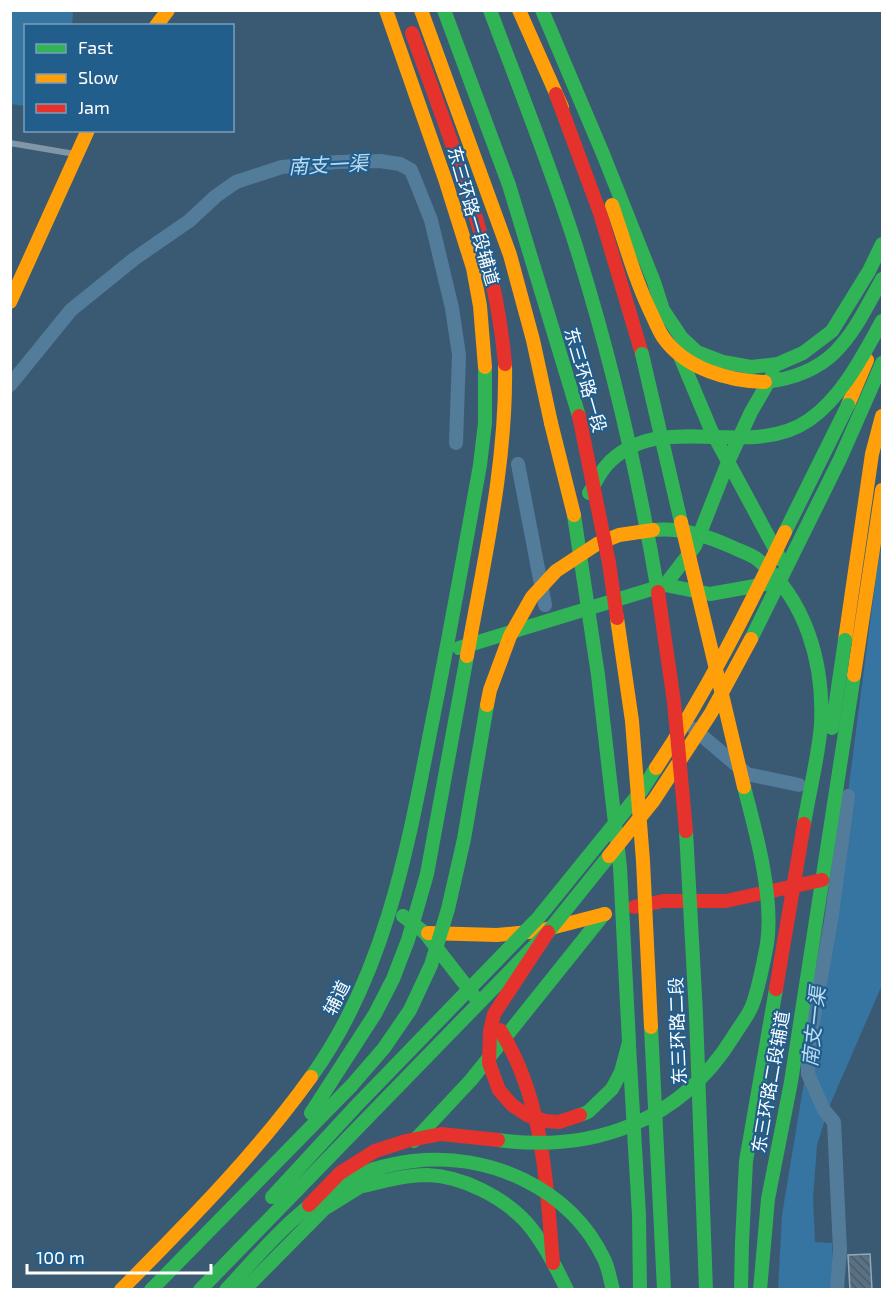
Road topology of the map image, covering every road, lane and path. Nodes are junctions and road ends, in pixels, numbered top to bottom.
1 (168, 10) edge
2 (386, 10) edge
3 (421, 10) edge
4 (490, 10) edge
5 (519, 10) edge
6 (542, 10) edge
7 (445, 15) edge
8 (158, 24) edge
9 (410, 27) dead end
10 (556, 94) junction
11 (87, 132) edge
12 (10, 142) edge
13 (76, 155) junction
14 (882, 244) edge
15 (882, 279) edge
16 (10, 302) edge
17 (663, 310) junction
18 (882, 323) edge
19 (882, 363) edge
20 (778, 364) junction
21 (882, 416) edge
22 (728, 462) junction
23 (882, 490) edge
24 (577, 525) junction
25 (791, 579) junction
26 (665, 585) junction
27 (446, 652) junction
28 (847, 720) junction
29 (681, 771) joint
30 (636, 774) joint
31 (822, 880) junction
32 (392, 908) junction
33 (604, 914) junction
34 (548, 932) junction
35 (425, 933) junction
36 (784, 1023) dead end
37 (507, 1038) junction
38 (629, 1042) junction
39 (290, 1148) junction
40 (760, 1164) dead end
41 (361, 1186) junction
42 (309, 1205) junction
43 (742, 1243) junction
44 (553, 1263) junction
45 (121, 1290) edge
46 (151, 1290) edge
47 (185, 1290) edge
48 (200, 1290) edge
49 (226, 1290) edge
50 (244, 1290) edge
51 (567, 1290) edge
52 (613, 1290) edge
53 (640, 1290) edge
54 (664, 1290) edge
55 (706, 1290) edge
56 (741, 1290) edge
57 (760, 1290) edge

1 - 8 main road
2 - 27 main road, 东三环路一段辅道
3 - 24 main road, bridge
4 - 29 main road, 东三环路一段, bridge
5 - 10 main road
6 - 17 main road
7 - 30 main road, 东三环路一段, bridge
9 - 39 main road, bridge
10 - 15 main road, bridge
10 - 42 main road, bridge
11 - 13 main road
12 - 13 lane
13 - 16 main road
14 - 20 main road
17 - 20 main road
17 - 22 main road
18 - 24 main road, bridge
18 - 47 main road, bridge
19 - 34 main road, bridge
20 - 22 main road
21 - 36 main road, bridge
22 - 25 main road
22 - 26 main road
23 - 28 main road, 东三环路二段辅道
24 - 38 main road, bridge
25 - 26 main road
25 - 28 main road
26 - 27 main road
27 - 32 main road, 辅道
28 - 31 main road, 东三环路二段辅道
29 - 55 main road, 东三环路二段, bridge
30 - 54 main road, 东三环路二段, bridge
31 - 33 main road
31 - 57 main road, 东三环路二段辅道
32 - 35 main road
32 - 45 main road, 辅道
33 - 35 main road
33 - 37 main road
34 - 38 main road, bridge
34 - 48 main road, bridge
35 - 37 main road
37 - 41 main road
37 - 44 main road
38 - 53 main road, bridge
39 - 43 main road, bridge
39 - 46 main road, bridge
40 - 43 main road, bridge
41 - 44 main road
41 - 50 main road
42 - 49 main road, bridge
42 - 52 main road, bridge
43 - 56 main road
44 - 51 main road

